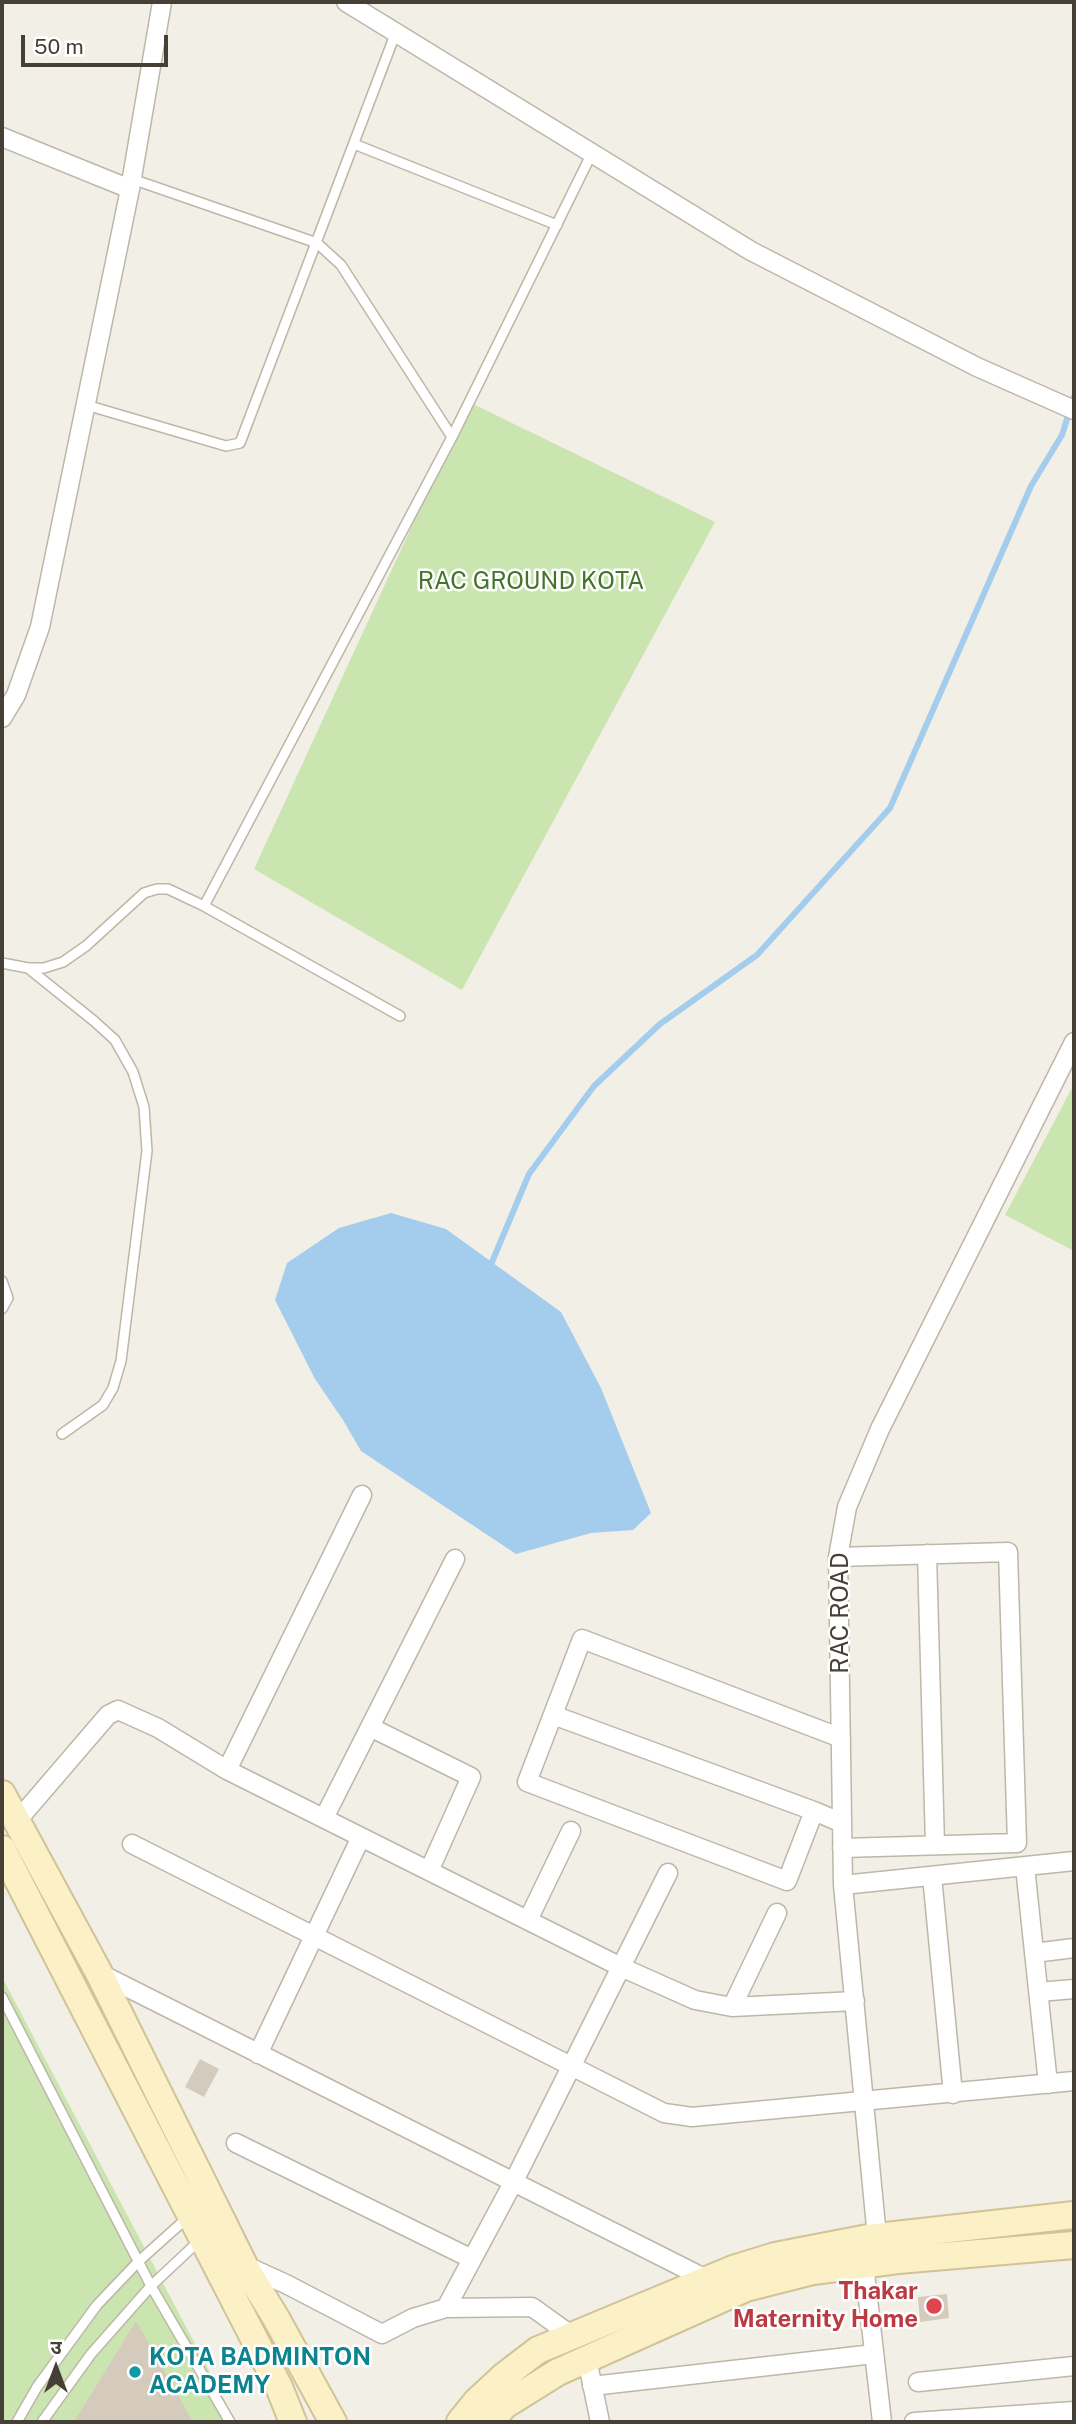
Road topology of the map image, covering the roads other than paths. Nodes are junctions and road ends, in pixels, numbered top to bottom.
1 (162, 2) edge
2 (346, 2) edge
3 (396, 32) junction
4 (2, 137) edge
5 (354, 144) junction
6 (592, 153) junction
7 (131, 184) junction
8 (556, 225) junction
9 (317, 243) junction
10 (86, 405) junction
11 (1074, 411) edge
12 (452, 437) junction
13 (2, 718) edge
14 (204, 906) junction
15 (2, 963) edge
16 (28, 968) junction
17 (400, 1016) dead end
18 (1074, 1042) edge
19 (2, 1281) edge
20 (2, 1310) edge
21 (62, 1434) dead end
22 (362, 1495) dead end
23 (927, 1554) junction
24 (838, 1557) junction
25 (456, 1559) dead end
26 (553, 1715) junction
27 (370, 1727) junction
28 (841, 1738) junction
29 (228, 1770) junction
30 (2, 1794) edge
31 (814, 1811) junction
32 (324, 1818) junction
33 (17, 1821) junction
34 (842, 1823) junction
35 (571, 1831) dead end
36 (361, 1837) junction
37 (132, 1844) dead end
38 (935, 1845) junction
39 (842, 1848) junction
40 (2, 1849) edge
41 (1074, 1861) edge
42 (1025, 1867) junction
43 (429, 1871) junction
44 (668, 1873) dead end
45 (932, 1876) junction
46 (843, 1885) junction
47 (776, 1913) dead end
48 (528, 1920) junction
49 (314, 1936) junction
50 (1074, 1948) edge
51 (1034, 1953) junction
52 (621, 1967) junction
53 (99, 1973) junction
54 (1074, 1989) edge
55 (1038, 1992) junction
56 (2, 1997) edge
57 (855, 2001) junction
58 (732, 2007) junction
59 (258, 2054) junction
60 (572, 2066) junction
61 (1074, 2081) edge
62 (1048, 2084) junction
63 (953, 2094) junction
64 (864, 2103) junction
65 (236, 2143) dead end
66 (514, 2181) junction
67 (1074, 2215) edge
68 (196, 2226) junction
69 (877, 2236) junction
70 (1074, 2245) edge
71 (472, 2259) junction
72 (139, 2261) junction
73 (864, 2264) junction
74 (246, 2269) junction
75 (709, 2280) junction
76 (151, 2286) junction
77 (731, 2294) junction
78 (446, 2308) junction
79 (571, 2335) junction
80 (874, 2354) junction
81 (587, 2359) junction
82 (1074, 2365) edge
83 (918, 2382) dead end
84 (592, 2386) junction
85 (1074, 2411) edge
86 (290, 2418) edge
87 (497, 2419) edge
88 (17, 2422) edge
89 (42, 2422) edge
90 (230, 2422) edge
91 (333, 2422) edge
92 (460, 2422) edge
93 (600, 2422) edge
94 (882, 2422) edge
95 (915, 2422) edge

1 - 7 street
2 - 3 street
3 - 5 lane
3 - 6 street
4 - 7 street
5 - 8 lane
5 - 9 lane
6 - 8 lane
6 - 11 street
7 - 9 lane
7 - 10 street
8 - 12 lane
9 - 10 lane
9 - 12 lane
10 - 13 street
12 - 14 lane
14 - 16 lane
14 - 17 lane
15 - 16 lane
16 - 21 lane
18 - 24 street, RAC ROAD
19 - 20 lane
22 - 29 street
23 - 24 street
23 - 38 street
23 - 38 street
24 - 28 street, RAC ROAD
25 - 27 street
26 - 28 street
26 - 31 street
26 - 31 street
27 - 32 street
27 - 43 street
28 - 34 street, RAC ROAD
29 - 32 street
29 - 33 street
30 - 33 street
31 - 34 street
32 - 36 street
33 - 53 street
34 - 39 street, RAC ROAD
35 - 48 street
36 - 43 street
36 - 49 street
37 - 49 street
38 - 39 street
39 - 46 street, RAC ROAD
40 - 68 street
41 - 42 street
42 - 45 street
42 - 51 street
43 - 48 street
44 - 52 street
45 - 46 street
45 - 63 street
46 - 57 street, RAC ROAD
47 - 58 street
48 - 52 street
49 - 59 street
49 - 60 street
50 - 51 street
51 - 55 street
52 - 58 street
52 - 60 street
53 - 59 street
53 - 74 street
54 - 55 street
55 - 62 street
56 - 72 lane
57 - 58 street
57 - 64 street, RAC ROAD
59 - 66 street
60 - 64 street
60 - 66 street
61 - 62 street
62 - 63 street
63 - 64 street
64 - 69 street, RAC ROAD
65 - 71 street
66 - 71 street
66 - 75 street
67 - 69 street
68 - 72 lane
68 - 76 lane
68 - 86 street
69 - 75 street
70 - 73 street
71 - 78 street
72 - 76 lane
72 - 88 lane
73 - 77 street
73 - 80 street
74 - 78 street
74 - 91 street
75 - 77 street
75 - 79 street
76 - 89 lane
76 - 90 lane
77 - 81 street
78 - 79 street
79 - 92 street
80 - 84 street
80 - 94 street
81 - 84 street
81 - 87 street
82 - 83 street
84 - 93 street
85 - 95 street

